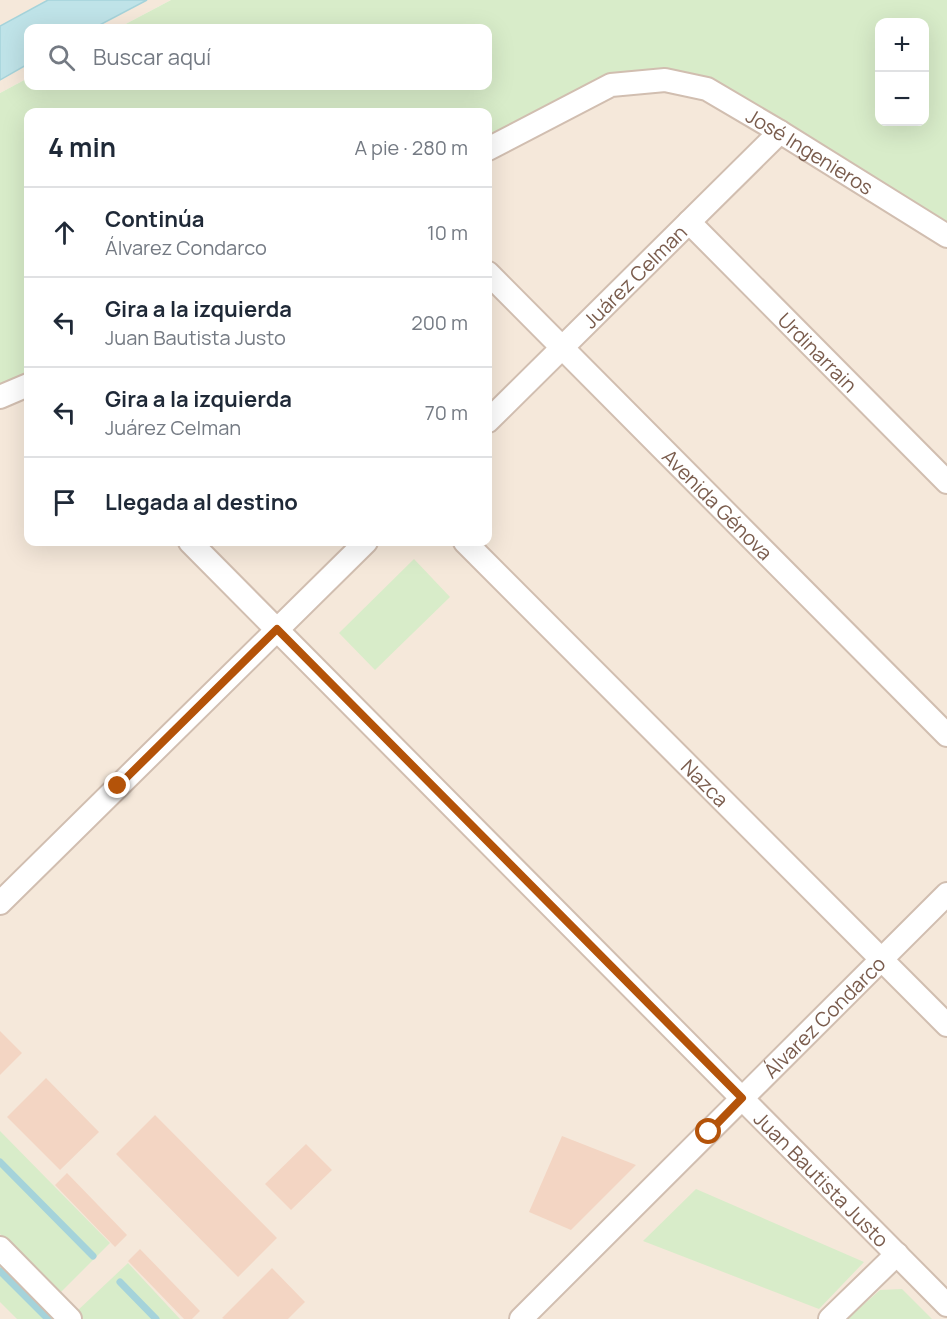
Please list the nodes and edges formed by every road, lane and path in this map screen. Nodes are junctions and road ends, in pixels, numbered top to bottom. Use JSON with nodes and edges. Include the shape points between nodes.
{"nodes":[{"id":1,"x":780,"y":132,"type":"junction"},
{"id":2,"x":492,"y":147,"type":"edge"},
{"id":3,"x":688,"y":222,"type":"junction"},
{"id":4,"x":947,"y":236,"type":"edge"},
{"id":5,"x":492,"y":277,"type":"edge"},
{"id":6,"x":562,"y":348,"type":"junction"},
{"id":7,"x":24,"y":387,"type":"edge"},
{"id":8,"x":0,"y":397,"type":"edge"},
{"id":9,"x":492,"y":417,"type":"edge"},
{"id":10,"x":947,"y":482,"type":"edge"},
{"id":11,"x":194,"y":546,"type":"edge"},
{"id":12,"x":362,"y":546,"type":"edge"},
{"id":13,"x":469,"y":546,"type":"edge"},
{"id":14,"x":277,"y":629,"type":"junction"},
{"id":15,"x":947,"y":735,"type":"edge"},
{"id":16,"x":947,"y":894,"type":"edge"},
{"id":17,"x":0,"y":903,"type":"edge"},
{"id":18,"x":882,"y":960,"type":"junction"},
{"id":19,"x":947,"y":1025,"type":"edge"},
{"id":20,"x":742,"y":1098,"type":"junction"},
{"id":21,"x":0,"y":1248,"type":"edge"},
{"id":22,"x":897,"y":1254,"type":"junction"},
{"id":23,"x":947,"y":1305,"type":"edge"},
{"id":24,"x":70,"y":1319,"type":"edge"},
{"id":25,"x":521,"y":1319,"type":"edge"},
{"id":26,"x":830,"y":1319,"type":"edge"}],
"edges":[{"from":1,"to":2,"type":"street","name":"José Ingenieros","via":[[707,89],[665,80],[611,85]]},
{"from":1,"to":3,"type":"street","name":"Juárez Celman"},
{"from":1,"to":4,"type":"street","name":"José Ingenieros"},
{"from":3,"to":6,"type":"street","name":"Juárez Celman"},
{"from":3,"to":10,"type":"street","name":"Urdinarrain"},
{"from":5,"to":6,"type":"street","name":"Avenida Génova"},
{"from":6,"to":9,"type":"street","name":"Juárez Celman"},
{"from":6,"to":15,"type":"street","name":"Avenida Génova"},
{"from":7,"to":8,"type":"street"},
{"from":11,"to":14,"type":"street","name":"Juan Bautista Justo"},
{"from":12,"to":14,"type":"street"},
{"from":13,"to":18,"type":"street","name":"Nazca"},
{"from":14,"to":17,"type":"street"},
{"from":14,"to":20,"type":"street","name":"Juan Bautista Justo"},
{"from":16,"to":18,"type":"street","name":"Álvarez Condarco"},
{"from":18,"to":19,"type":"street","name":"Nazca"},
{"from":18,"to":20,"type":"street","name":"Álvarez Condarco"},
{"from":20,"to":22,"type":"street","name":"Juan Bautista Justo"},
{"from":20,"to":25,"type":"street","name":"Álvarez Condarco"},
{"from":21,"to":24,"type":"street"},
{"from":22,"to":23,"type":"street","name":"Juan Bautista Justo"},
{"from":22,"to":26,"type":"street"}]}
